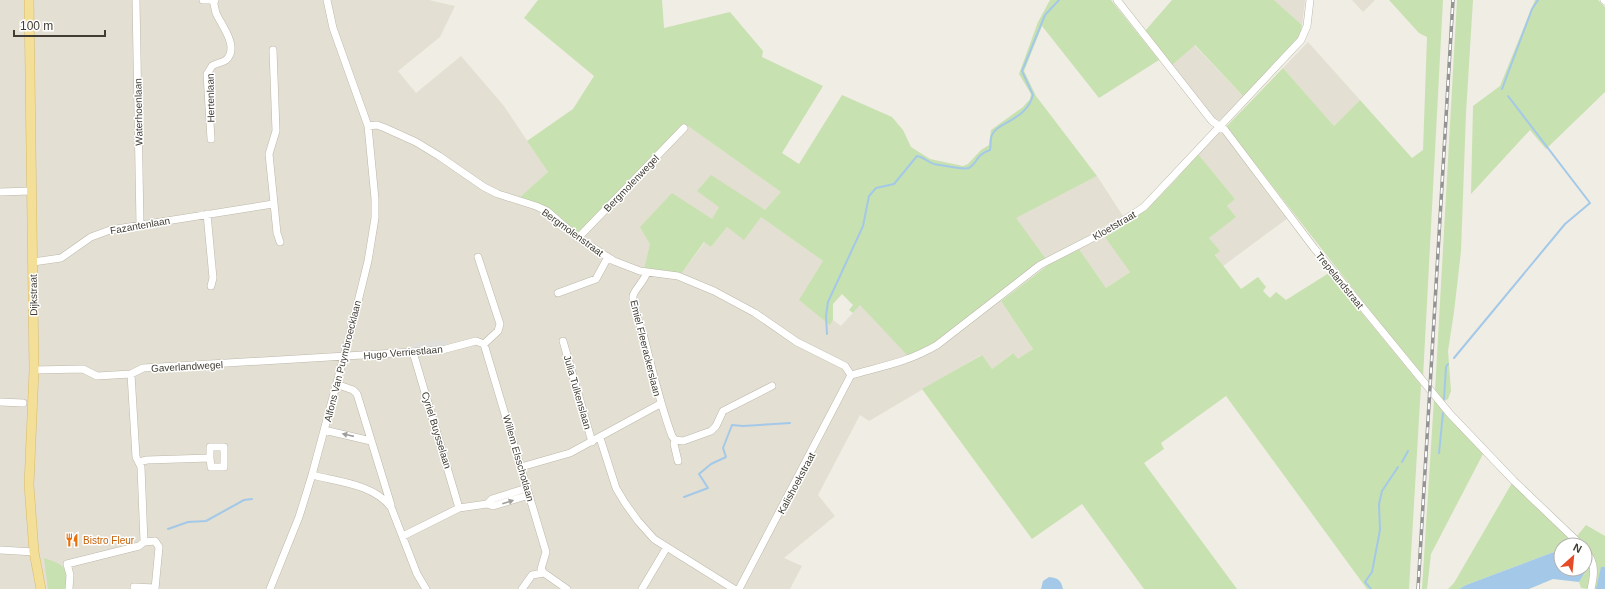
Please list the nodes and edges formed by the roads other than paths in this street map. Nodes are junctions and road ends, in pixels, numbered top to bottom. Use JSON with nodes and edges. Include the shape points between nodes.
{"nodes":[{"id":1,"x":30,"y":0,"type":"edge"},
{"id":2,"x":136,"y":0,"type":"edge"},
{"id":3,"x":203,"y":0,"type":"edge"},
{"id":4,"x":214,"y":0,"type":"edge"},
{"id":5,"x":327,"y":0,"type":"edge"},
{"id":6,"x":1117,"y":0,"type":"edge"},
{"id":7,"x":1310,"y":0,"type":"edge"},
{"id":8,"x":273,"y":50,"type":"dead end"},
{"id":9,"x":368,"y":126,"type":"junction"},
{"id":10,"x":1220,"y":126,"type":"junction"},
{"id":11,"x":684,"y":128,"type":"dead end"},
{"id":12,"x":211,"y":139,"type":"dead end"},
{"id":13,"x":31,"y":191,"type":"junction"},
{"id":14,"x":0,"y":192,"type":"edge"},
{"id":15,"x":273,"y":204,"type":"junction"},
{"id":16,"x":208,"y":214,"type":"junction"},
{"id":17,"x":140,"y":225,"type":"junction"},
{"id":18,"x":578,"y":238,"type":"junction"},
{"id":19,"x":280,"y":242,"type":"dead end"},
{"id":20,"x":478,"y":257,"type":"dead end"},
{"id":21,"x":608,"y":257,"type":"junction"},
{"id":22,"x":33,"y":262,"type":"junction"},
{"id":23,"x":647,"y":272,"type":"junction"},
{"id":24,"x":211,"y":286,"type":"dead end"},
{"id":25,"x":558,"y":293,"type":"dead end"},
{"id":26,"x":563,"y":341,"type":"dead end"},
{"id":27,"x":484,"y":344,"type":"junction"},
{"id":28,"x":413,"y":352,"type":"junction"},
{"id":29,"x":343,"y":356,"type":"junction"},
{"id":30,"x":34,"y":370,"type":"junction"},
{"id":31,"x":131,"y":374,"type":"junction"},
{"id":32,"x":851,"y":375,"type":"junction"},
{"id":33,"x":336,"y":384,"type":"junction"},
{"id":34,"x":772,"y":386,"type":"dead end"},
{"id":35,"x":0,"y":402,"type":"edge"},
{"id":36,"x":23,"y":403,"type":"dead end"},
{"id":37,"x":660,"y":404,"type":"junction"},
{"id":38,"x":324,"y":430,"type":"junction"},
{"id":39,"x":600,"y":438,"type":"junction"},
{"id":40,"x":371,"y":440,"type":"junction"},
{"id":41,"x":675,"y":440,"type":"junction"},
{"id":42,"x":592,"y":442,"type":"junction"},
{"id":43,"x":210,"y":458,"type":"dead end"},
{"id":44,"x":678,"y":461,"type":"dead end"},
{"id":45,"x":139,"y":462,"type":"junction"},
{"id":46,"x":521,"y":467,"type":"junction"},
{"id":47,"x":312,"y":475,"type":"junction"},
{"id":48,"x":383,"y":477,"type":"junction"},
{"id":49,"x":374,"y":491,"type":"junction"},
{"id":50,"x":528,"y":492,"type":"junction"},
{"id":51,"x":391,"y":507,"type":"junction"},
{"id":52,"x":460,"y":508,"type":"junction"},
{"id":53,"x":403,"y":536,"type":"junction"},
{"id":54,"x":1573,"y":537,"type":"edge"},
{"id":55,"x":144,"y":542,"type":"junction"},
{"id":56,"x":667,"y":547,"type":"junction"},
{"id":57,"x":0,"y":550,"type":"edge"},
{"id":58,"x":34,"y":552,"type":"junction"},
{"id":59,"x":1593,"y":563,"type":"edge"},
{"id":60,"x":544,"y":573,"type":"junction"},
{"id":61,"x":134,"y":587,"type":"dead end"},
{"id":62,"x":41,"y":589,"type":"edge"},
{"id":63,"x":69,"y":589,"type":"edge"},
{"id":64,"x":155,"y":589,"type":"edge"},
{"id":65,"x":270,"y":589,"type":"edge"},
{"id":66,"x":426,"y":589,"type":"edge"},
{"id":67,"x":522,"y":589,"type":"edge"},
{"id":68,"x":566,"y":589,"type":"edge"},
{"id":69,"x":642,"y":589,"type":"edge"},
{"id":70,"x":734,"y":589,"type":"edge"},
{"id":71,"x":739,"y":589,"type":"edge"},
{"id":72,"x":1591,"y":589,"type":"edge"}],
"edges":[{"from":1,"to":13,"type":"main road","name":"Dijkstraat"},
{"from":2,"to":17,"type":"street","name":"Waterhoenlaan"},
{"from":3,"to":4,"type":"street","name":"Hertenlaan"},
{"from":4,"to":12,"type":"street","name":"Hertenlaan","via":[[216,13],[228,33],[230,50],[228,58],[212,66],[207,74]]},
{"from":5,"to":9,"type":"street","via":[[333,28]]},
{"from":6,"to":10,"type":"street","name":"Trepelandstraat","via":[[1212,121]]},
{"from":7,"to":10,"type":"street","name":"Kloetstraat","via":[[1307,26],[1300,40]]},
{"from":8,"to":15,"type":"street","via":[[276,131],[269,154]]},
{"from":9,"to":18,"type":"street","name":"Bergmolenstraat","via":[[377,125],[385,128],[433,153],[498,194],[547,211]]},
{"from":9,"to":29,"type":"street","name":"Alfons Van Puymbroecklaan","via":[[375,199],[374,218],[368,260]]},
{"from":10,"to":32,"type":"street","name":"Kloetstraat","via":[[1144,207],[1129,218],[1040,265],[922,354],[882,368]]},
{"from":10,"to":54,"type":"street","name":"Trepelandstraat","via":[[1314,248],[1450,414],[1509,476]]},
{"from":11,"to":18,"type":"street","name":"Bergmolenwegel"},
{"from":13,"to":14,"type":"street"},
{"from":13,"to":22,"type":"main road","name":"Dijkstraat"},
{"from":15,"to":16,"type":"street","name":"Fazantenlaan"},
{"from":15,"to":19,"type":"street"},
{"from":16,"to":17,"type":"street","name":"Fazantenlaan"},
{"from":16,"to":24,"type":"street","via":[[213,278]]},
{"from":17,"to":22,"type":"street","name":"Fazantenlaan","via":[[110,230],[91,237],[61,258]]},
{"from":18,"to":21,"type":"street","name":"Bergmolenstraat"},
{"from":20,"to":27,"type":"street","via":[[500,324],[498,331]]},
{"from":21,"to":23,"type":"street","name":"Bergmolenstraat"},
{"from":21,"to":25,"type":"street","via":[[596,279]]},
{"from":22,"to":30,"type":"main road","name":"Dijkstraat"},
{"from":23,"to":32,"type":"street","name":"Bergmolenstraat","via":[[678,276],[700,284],[755,313],[806,347],[845,366]]},
{"from":23,"to":37,"type":"street","name":"Emiel Fleerackerslaan","via":[[634,294],[633,301]]},
{"from":26,"to":42,"type":"street","name":"Julia Tulkenslaan"},
{"from":27,"to":28,"type":"street","name":"Hugo Verriestlaan","via":[[476,341],[442,350]]},
{"from":27,"to":46,"type":"street","name":"Willem Elsschotlaan"},
{"from":28,"to":29,"type":"street","name":"Hugo Verriestlaan"},
{"from":28,"to":52,"type":"street","name":"Cyriel Buysselaan"},
{"from":29,"to":31,"type":"street","name":"Gaverlandwegel","via":[[143,368]]},
{"from":29,"to":33,"type":"street","name":"Alfons Van Puymbroecklaan"},
{"from":30,"to":31,"type":"street","name":"Gaverlandwegel","via":[[83,369],[97,376]]},
{"from":30,"to":58,"type":"main road","name":"Dijkstraat","via":[[29,485]]},
{"from":31,"to":45,"type":"street","via":[[136,457]]},
{"from":32,"to":71,"type":"street","name":"Kalishoekstraat"},
{"from":33,"to":38,"type":"street","name":"Alfons Van Puymbroecklaan"},
{"from":33,"to":40,"type":"street","via":[[357,394]]},
{"from":34,"to":41,"type":"street","via":[[723,411],[711,431],[683,442]]},
{"from":35,"to":36,"type":"street"},
{"from":37,"to":39,"type":"street","name":"Emiel Fleerackerslaan"},
{"from":37,"to":41,"type":"street","name":"Emiel Fleerackerslaan"},
{"from":40,"to":38,"type":"street","one_way":true},
{"from":38,"to":47,"type":"street","name":"Alfons Van Puymbroecklaan"},
{"from":39,"to":42,"type":"street","name":"Emiel Fleerackerslaan"},
{"from":39,"to":56,"type":"street","name":"Julia Tulkenslaan","via":[[616,488],[625,503],[654,539]]},
{"from":40,"to":48,"type":"street"},
{"from":41,"to":44,"type":"street","name":"Emiel Fleerackerslaan"},
{"from":42,"to":46,"type":"street","name":"Emiel Fleerackerslaan","via":[[570,453]]},
{"from":43,"to":45,"type":"street"},
{"from":45,"to":55,"type":"street"},
{"from":46,"to":50,"type":"street","name":"Willem Elsschotlaan"},
{"from":47,"to":49,"type":"street"},
{"from":47,"to":65,"type":"street","name":"Alfons Van Puymbroecklaan","via":[[299,517]]},
{"from":48,"to":49,"type":"street","via":[[380,488]]},
{"from":48,"to":51,"type":"street"},
{"from":49,"to":51,"type":"street"},
{"from":50,"to":52,"type":"street","via":[[492,500],[487,504]]},
{"from":50,"to":60,"type":"street","name":"Willem Elsschotlaan","via":[[546,552],[541,569]]},
{"from":51,"to":53,"type":"street"},
{"from":52,"to":53,"type":"street"},
{"from":53,"to":66,"type":"street","via":[[417,574]]},
{"from":55,"to":63,"type":"street","via":[[139,546],[66,564],[70,576]]},
{"from":55,"to":64,"type":"street","via":[[156,541],[160,547]]},
{"from":56,"to":69,"type":"street"},
{"from":56,"to":70,"type":"street","name":"Julia Tulkenslaan"},
{"from":57,"to":58,"type":"street"},
{"from":58,"to":62,"type":"main road","name":"Dijkstraat"},
{"from":59,"to":72,"type":"street","via":[[1595,570]]},
{"from":60,"to":67,"type":"street","via":[[532,575]]},
{"from":60,"to":68,"type":"street"},
{"from":61,"to":64,"type":"street"}]}
